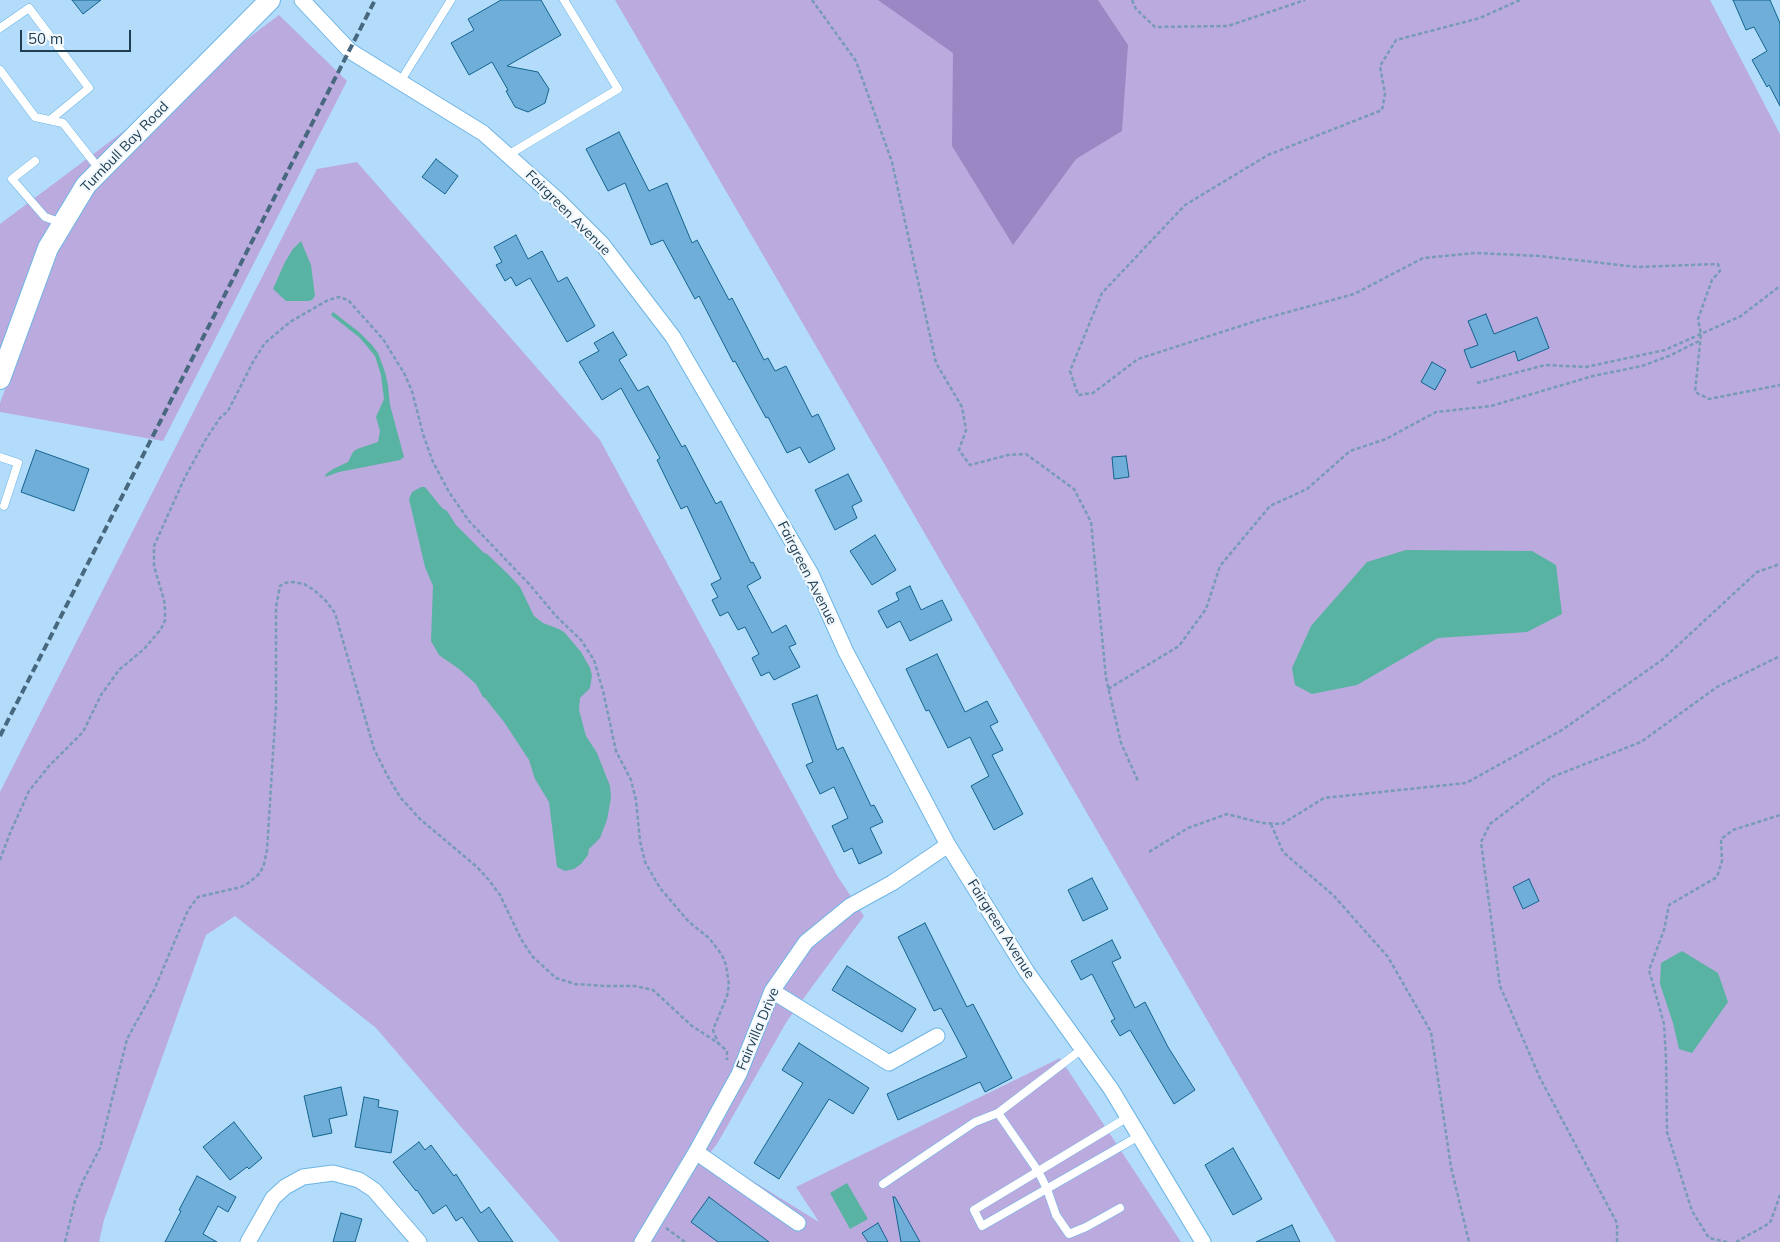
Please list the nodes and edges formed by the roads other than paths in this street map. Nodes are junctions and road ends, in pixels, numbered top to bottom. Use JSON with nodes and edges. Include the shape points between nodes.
{"nodes":[{"id":1,"x":270,"y":0,"type":"edge"},
{"id":2,"x":302,"y":0,"type":"edge"},
{"id":3,"x":451,"y":0,"type":"edge"},
{"id":4,"x":564,"y":0,"type":"edge"},
{"id":5,"x":0,"y":28,"type":"edge"},
{"id":6,"x":0,"y":70,"type":"edge"},
{"id":7,"x":400,"y":82,"type":"junction"},
{"id":8,"x":50,"y":120,"type":"junction"},
{"id":9,"x":508,"y":155,"type":"junction"},
{"id":10,"x":35,"y":161,"type":"dead end"},
{"id":11,"x":100,"y":170,"type":"junction"},
{"id":12,"x":62,"y":223,"type":"junction"},
{"id":13,"x":0,"y":379,"type":"edge"},
{"id":14,"x":0,"y":457,"type":"edge"},
{"id":15,"x":4,"y":506,"type":"dead end"},
{"id":16,"x":948,"y":845,"type":"junction"},
{"id":17,"x":772,"y":991,"type":"junction"},
{"id":18,"x":937,"y":1036,"type":"dead end"},
{"id":19,"x":1082,"y":1048,"type":"junction"},
{"id":20,"x":998,"y":1113,"type":"junction"},
{"id":21,"x":1128,"y":1117,"type":"junction"},
{"id":22,"x":1139,"y":1136,"type":"junction"},
{"id":23,"x":696,"y":1152,"type":"junction"},
{"id":24,"x":1038,"y":1172,"type":"junction"},
{"id":25,"x":883,"y":1184,"type":"dead end"},
{"id":26,"x":1047,"y":1188,"type":"junction"},
{"id":27,"x":1120,"y":1208,"type":"dead end"},
{"id":28,"x":798,"y":1223,"type":"dead end"},
{"id":29,"x":248,"y":1242,"type":"edge"},
{"id":30,"x":419,"y":1242,"type":"edge"},
{"id":31,"x":642,"y":1242,"type":"edge"},
{"id":32,"x":1203,"y":1242,"type":"edge"}],
"edges":[{"from":1,"to":11,"type":"street","name":"Turnbull Bay Road"},
{"from":2,"to":7,"type":"street","name":"Fairgreen Avenue","via":[[350,51]]},
{"from":3,"to":7,"type":"lane"},
{"from":4,"to":9,"type":"lane","via":[[618,90]]},
{"from":5,"to":8,"type":"lane","via":[[29,8],[90,88]]},
{"from":6,"to":8,"type":"lane","via":[[35,117]]},
{"from":7,"to":9,"type":"street","name":"Fairgreen Avenue","via":[[483,133]]},
{"from":8,"to":11,"type":"lane","via":[[63,123]]},
{"from":9,"to":16,"type":"street","name":"Fairgreen Avenue","via":[[602,244],[673,337],[811,574],[846,652]]},
{"from":10,"to":12,"type":"lane","via":[[12,179],[45,217]]},
{"from":11,"to":12,"type":"street","name":"Turnbull Bay Road","via":[[86,185]]},
{"from":12,"to":13,"type":"street","name":"Turnbull Bay Road","via":[[48,248]]},
{"from":14,"to":15,"type":"lane","via":[[18,463]]},
{"from":16,"to":17,"type":"street","name":"Fairvilla Drive","via":[[843,912],[806,942]]},
{"from":16,"to":19,"type":"street","name":"Fairgreen Avenue","via":[[1027,972]]},
{"from":17,"to":18,"type":"street","via":[[889,1063]]},
{"from":17,"to":23,"type":"street","name":"Fairvilla Drive","via":[[740,1074]]},
{"from":19,"to":20,"type":"lane"},
{"from":19,"to":21,"type":"street","name":"Fairgreen Avenue"},
{"from":20,"to":24,"type":"lane"},
{"from":20,"to":25,"type":"lane","via":[[975,1122]]},
{"from":21,"to":22,"type":"street","name":"Fairgreen Avenue"},
{"from":21,"to":24,"type":"lane"},
{"from":22,"to":26,"type":"lane"},
{"from":22,"to":32,"type":"street","name":"Fairgreen Avenue"},
{"from":23,"to":28,"type":"street"},
{"from":23,"to":31,"type":"street","name":"Fairvilla Drive"},
{"from":24,"to":26,"type":"lane"},
{"from":24,"to":26,"type":"lane","via":[[974,1210],[982,1226]]},
{"from":26,"to":27,"type":"lane","via":[[1056,1214],[1069,1234]]},
{"from":29,"to":30,"type":"street","via":[[273,1198],[285,1186],[303,1177],[333,1173],[359,1180],[374,1190]]}]}
